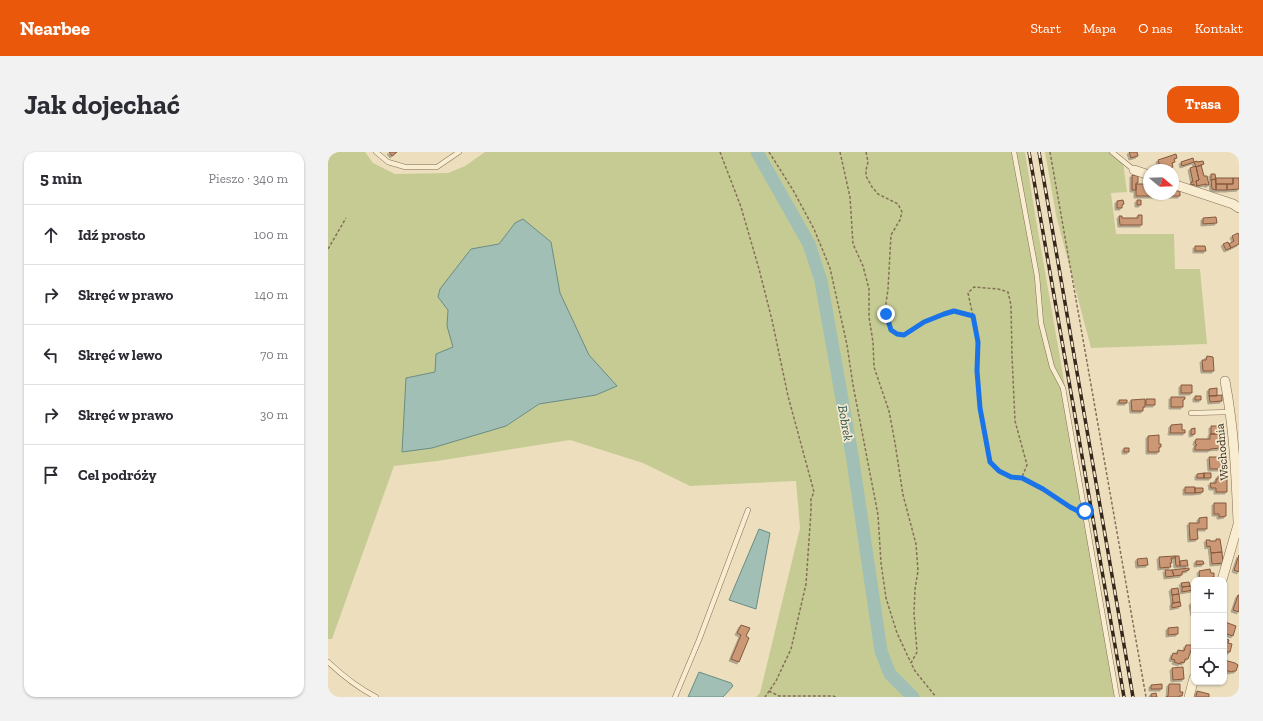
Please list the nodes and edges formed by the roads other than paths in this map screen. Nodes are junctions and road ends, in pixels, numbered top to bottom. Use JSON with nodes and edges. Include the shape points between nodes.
{"nodes":[{"id":1,"x":376,"y":152,"type":"edge"},
{"id":2,"x":459,"y":152,"type":"edge"},
{"id":3,"x":1014,"y":152,"type":"edge"},
{"id":4,"x":1112,"y":152,"type":"edge"},
{"id":5,"x":1134,"y":170,"type":"joint"},
{"id":6,"x":1143,"y":173,"type":"edge"},
{"id":7,"x":1179,"y":186,"type":"edge"},
{"id":8,"x":1239,"y":208,"type":"edge"},
{"id":9,"x":1225,"y":381,"type":"dead end"},
{"id":10,"x":1231,"y":412,"type":"junction"},
{"id":11,"x":1190,"y":413,"type":"dead end"},
{"id":12,"x":748,"y":510,"type":"dead end"},
{"id":13,"x":1238,"y":521,"type":"edge"},
{"id":14,"x":1223,"y":577,"type":"edge"},
{"id":15,"x":328,"y":662,"type":"edge"},
{"id":16,"x":1192,"y":685,"type":"edge"},
{"id":17,"x":376,"y":697,"type":"edge"},
{"id":18,"x":675,"y":697,"type":"edge"},
{"id":19,"x":1117,"y":697,"type":"edge"},
{"id":20,"x":1189,"y":697,"type":"edge"}],
"edges":[{"from":1,"to":2,"type":"lane","via":[[388,162],[405,167],[437,167]]},
{"from":3,"to":19,"type":"lane","via":[[1036,276],[1041,323],[1052,367],[1063,388]]},
{"from":4,"to":5,"type":"lane"},
{"from":5,"to":6,"type":"street"},
{"from":7,"to":8,"type":"street"},
{"from":9,"to":10,"type":"street","name":"Wschodnia"},
{"from":10,"to":11,"type":"lane"},
{"from":10,"to":13,"type":"street","name":"Wschodnia"},
{"from":12,"to":18,"type":"lane"},
{"from":13,"to":14,"type":"street","name":"Wschodnia"},
{"from":15,"to":17,"type":"lane","via":[[362,690]]},
{"from":16,"to":20,"type":"street"}]}
